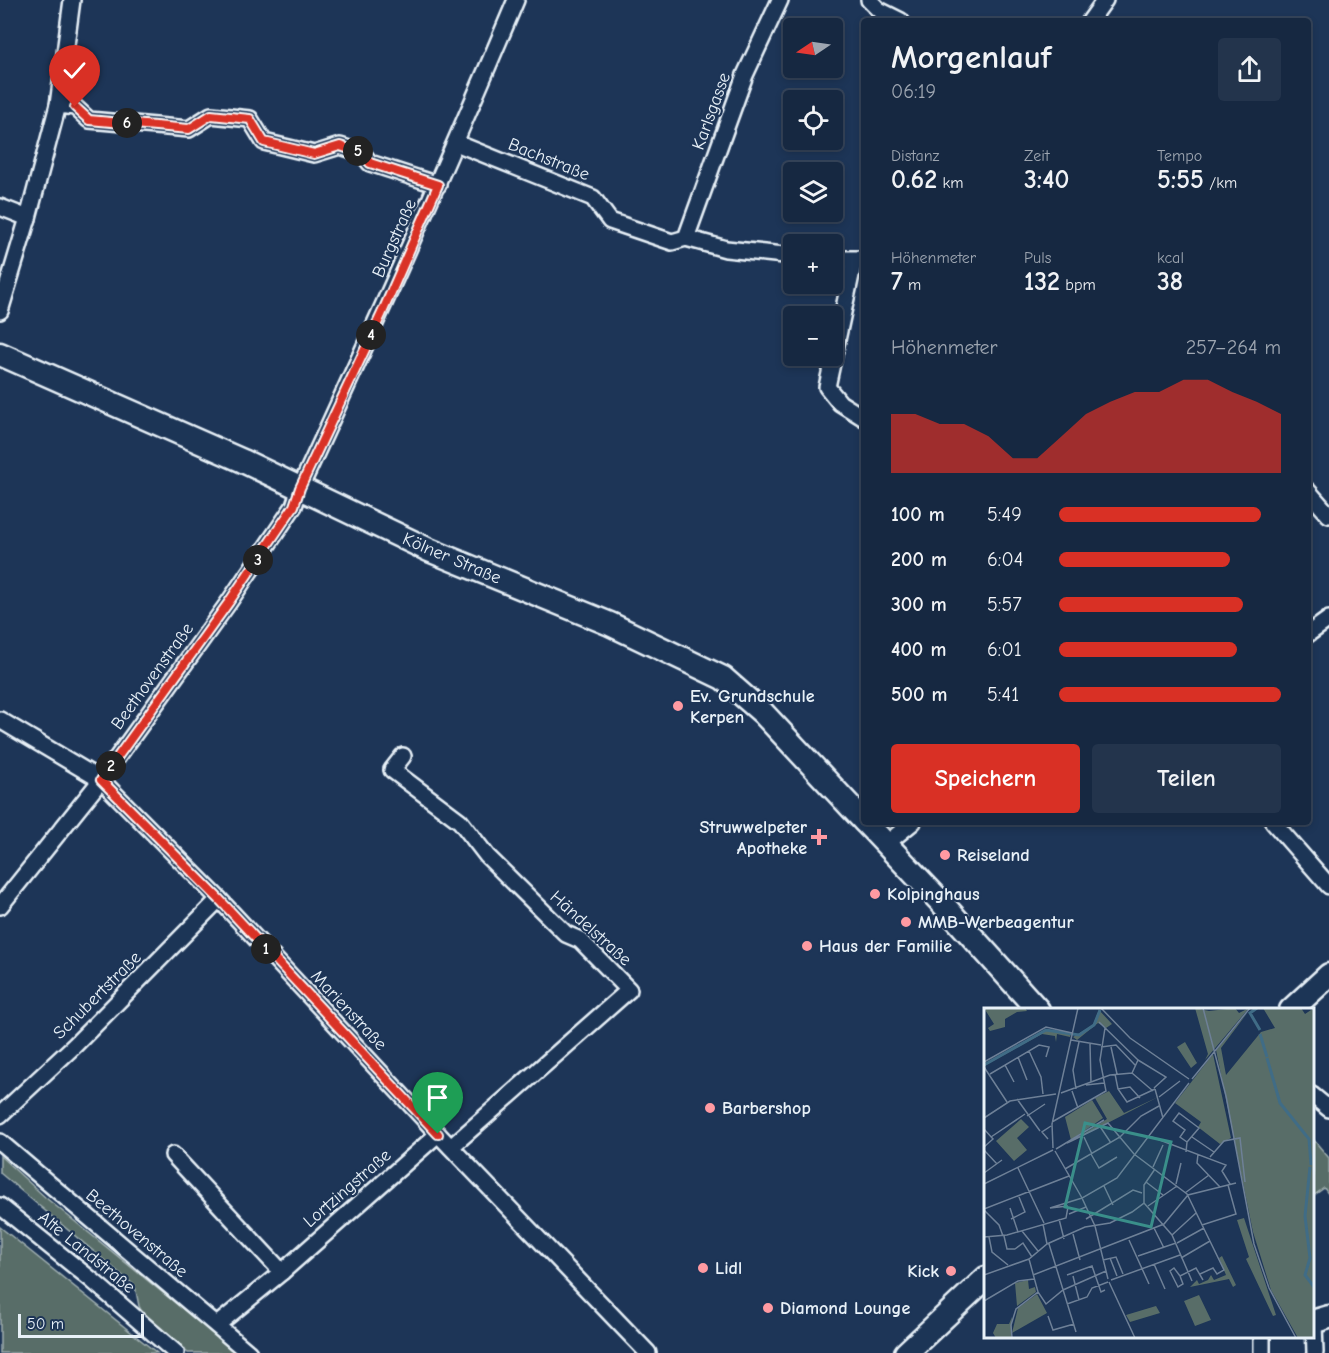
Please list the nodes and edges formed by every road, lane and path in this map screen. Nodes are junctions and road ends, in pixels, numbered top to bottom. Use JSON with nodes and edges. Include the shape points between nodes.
{"nodes":[{"id":1,"x":72,"y":0,"type":"edge"},
{"id":2,"x":516,"y":0,"type":"edge"},
{"id":3,"x":780,"y":0,"type":"edge"},
{"id":4,"x":869,"y":0,"type":"edge"},
{"id":5,"x":1105,"y":0,"type":"edge"},
{"id":6,"x":895,"y":18,"type":"edge"},
{"id":7,"x":1092,"y":18,"type":"edge"},
{"id":8,"x":58,"y":105,"type":"junction"},
{"id":9,"x":456,"y":143,"type":"junction"},
{"id":10,"x":438,"y":185,"type":"junction"},
{"id":11,"x":0,"y":207,"type":"edge"},
{"id":12,"x":28,"y":218,"type":"junction"},
{"id":13,"x":686,"y":238,"type":"junction"},
{"id":14,"x":783,"y":255,"type":"edge"},
{"id":15,"x":843,"y":259,"type":"edge"},
{"id":16,"x":859,"y":260,"type":"edge"},
{"id":17,"x":0,"y":311,"type":"edge"},
{"id":18,"x":0,"y":354,"type":"edge"},
{"id":19,"x":861,"y":416,"type":"edge"},
{"id":20,"x":300,"y":488,"type":"junction"},
{"id":21,"x":1311,"y":494,"type":"edge"},
{"id":22,"x":1327,"y":508,"type":"edge"},
{"id":23,"x":1329,"y":619,"type":"edge"},
{"id":24,"x":1311,"y":632,"type":"edge"},
{"id":25,"x":0,"y":720,"type":"edge"},
{"id":26,"x":403,"y":756,"type":"dead end"},
{"id":27,"x":101,"y":780,"type":"junction"},
{"id":28,"x":861,"y":817,"type":"edge"},
{"id":29,"x":869,"y":825,"type":"edge"},
{"id":30,"x":909,"y":825,"type":"edge"},
{"id":31,"x":1276,"y":825,"type":"edge"},
{"id":32,"x":886,"y":844,"type":"junction"},
{"id":33,"x":1329,"y":886,"type":"edge"},
{"id":34,"x":219,"y":899,"type":"junction"},
{"id":35,"x":0,"y":906,"type":"edge"},
{"id":36,"x":1329,"y":975,"type":"edge"},
{"id":37,"x":1036,"y":1008,"type":"edge"},
{"id":38,"x":1293,"y":1008,"type":"edge"},
{"id":39,"x":1314,"y":1097,"type":"edge"},
{"id":40,"x":1329,"y":1109,"type":"edge"},
{"id":41,"x":0,"y":1115,"type":"edge"},
{"id":42,"x":438,"y":1134,"type":"junction"},
{"id":43,"x":0,"y":1142,"type":"edge"},
{"id":44,"x":451,"y":1147,"type":"junction"},
{"id":45,"x":173,"y":1155,"type":"dead end"},
{"id":46,"x":0,"y":1206,"type":"edge"},
{"id":47,"x":282,"y":1272,"type":"junction"},
{"id":48,"x":984,"y":1280,"type":"edge"},
{"id":49,"x":1318,"y":1320,"type":"edge"},
{"id":50,"x":217,"y":1325,"type":"junction"},
{"id":51,"x":176,"y":1353,"type":"edge"},
{"id":52,"x":249,"y":1353,"type":"edge"},
{"id":53,"x":648,"y":1353,"type":"edge"},
{"id":54,"x":906,"y":1353,"type":"edge"},
{"id":55,"x":1315,"y":1353,"type":"edge"}],
"edges":[{"from":1,"to":8,"type":"street"},
{"from":2,"to":9,"type":"street","name":"Burgstraße"},
{"from":3,"to":13,"type":"street","name":"Karlsgasse","via":[[745,75]]},
{"from":4,"to":6,"type":"street"},
{"from":5,"to":7,"type":"street"},
{"from":8,"to":10,"type":"street","via":[[75,107],[89,120],[189,129],[211,115],[250,119],[264,142],[314,154],[340,146],[362,153],[370,163]]},
{"from":8,"to":12,"type":"street"},
{"from":9,"to":10,"type":"street","name":"Burgstraße"},
{"from":9,"to":13,"type":"street","name":"Bachstraße","via":[[593,198],[610,221],[672,242]]},
{"from":10,"to":20,"type":"street","name":"Burgstraße"},
{"from":11,"to":12,"type":"street"},
{"from":12,"to":17,"type":"street"},
{"from":13,"to":14,"type":"street","name":"Bachstraße","via":[[726,249]]},
{"from":15,"to":16,"type":"street"},
{"from":16,"to":19,"type":"street","via":[[827,387],[840,403]]},
{"from":18,"to":20,"type":"main road","name":"Kölner Straße"},
{"from":20,"to":27,"type":"street","name":"Beethovenstraße","via":[[294,506]]},
{"from":20,"to":28,"type":"main road","name":"Kölner Straße","via":[[429,550],[610,624],[723,678],[763,712]]},
{"from":21,"to":22,"type":"street"},
{"from":23,"to":24,"type":"street"},
{"from":25,"to":27,"type":"street","name":"Marienstraße"},
{"from":26,"to":44,"type":"street","name":"Händelstraße","via":[[392,770],[460,820],[487,856],[566,934],[580,939],[629,990]]},
{"from":27,"to":34,"type":"street","name":"Marienstraße"},
{"from":27,"to":35,"type":"street","name":"Beethovenstraße"},
{"from":29,"to":32,"type":"main road","name":"Kölner Straße"},
{"from":30,"to":32,"type":"street"},
{"from":31,"to":33,"type":"street"},
{"from":32,"to":37,"type":"main road","name":"Kölner Straße"},
{"from":34,"to":41,"type":"street","name":"Schubertstraße"},
{"from":34,"to":42,"type":"street","name":"Marienstraße"},
{"from":36,"to":38,"type":"main road"},
{"from":39,"to":40,"type":"street"},
{"from":42,"to":44,"type":"street","name":"Marienstraße"},
{"from":42,"to":47,"type":"street","name":"Lortzingstraße"},
{"from":43,"to":50,"type":"street","name":"Beethovenstraße"},
{"from":44,"to":53,"type":"street","name":"Marienstraße"},
{"from":45,"to":47,"type":"street"},
{"from":46,"to":51,"type":"street","name":"Alte Landstraße"},
{"from":47,"to":50,"type":"street","name":"Lortzingstraße"},
{"from":48,"to":54,"type":"main road"},
{"from":49,"to":55,"type":"street"},
{"from":50,"to":52,"type":"street","name":"Beethovenstraße"}]}
